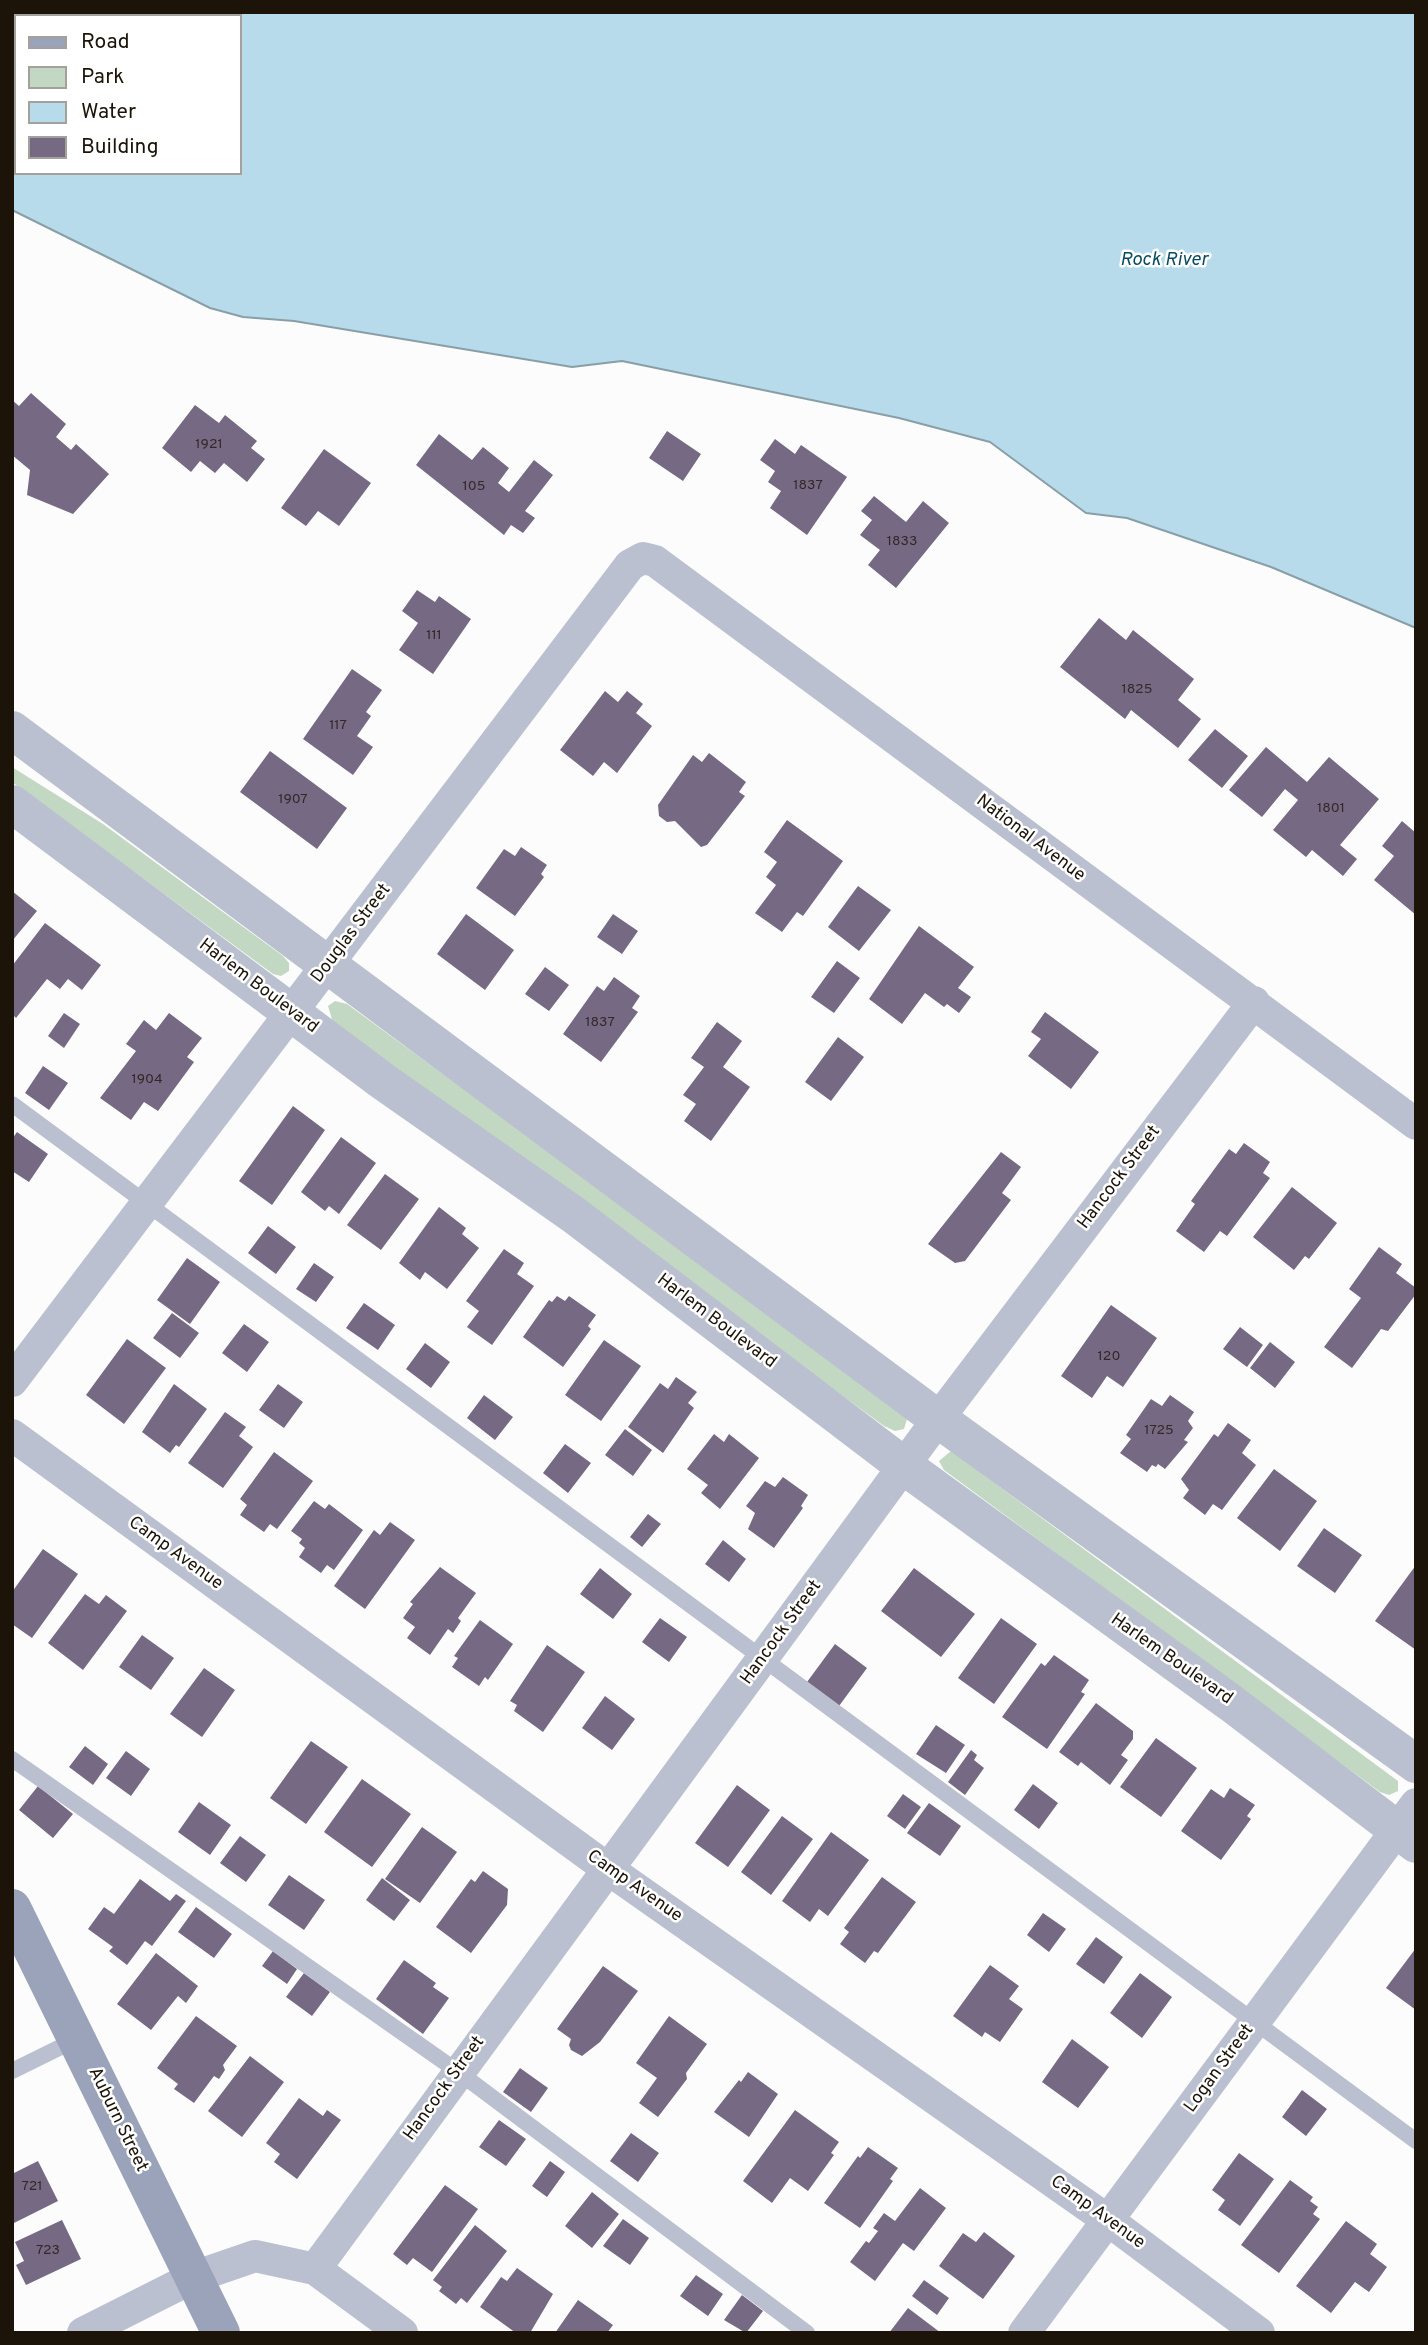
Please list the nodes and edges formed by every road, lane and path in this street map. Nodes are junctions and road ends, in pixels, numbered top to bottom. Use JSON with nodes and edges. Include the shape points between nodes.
{"nodes":[{"id":1,"x":643,"y":558,"type":"joint"},
{"id":2,"x":12,"y":730,"type":"edge"},
{"id":3,"x":12,"y":804,"type":"edge"},
{"id":4,"x":330,"y":963,"type":"junction"},
{"id":5,"x":1254,"y":1002,"type":"junction"},
{"id":6,"x":292,"y":1013,"type":"junction"},
{"id":7,"x":12,"y":1104,"type":"edge"},
{"id":8,"x":1416,"y":1124,"type":"edge"},
{"id":9,"x":148,"y":1204,"type":"junction"},
{"id":10,"x":12,"y":1381,"type":"edge"},
{"id":11,"x":938,"y":1419,"type":"junction"},
{"id":12,"x":12,"y":1436,"type":"edge"},
{"id":13,"x":904,"y":1466,"type":"junction"},
{"id":14,"x":763,"y":1659,"type":"junction"},
{"id":15,"x":12,"y":1759,"type":"edge"},
{"id":16,"x":1416,"y":1764,"type":"edge"},
{"id":17,"x":1409,"y":1826,"type":"edge"},
{"id":18,"x":608,"y":1870,"type":"junction"},
{"id":19,"x":12,"y":1908,"type":"edge"},
{"id":20,"x":1254,"y":2022,"type":"junction"},
{"id":21,"x":77,"y":2039,"type":"junction"},
{"id":22,"x":12,"y":2071,"type":"edge"},
{"id":23,"x":457,"y":2071,"type":"junction"},
{"id":24,"x":1416,"y":2141,"type":"edge"},
{"id":25,"x":1109,"y":2221,"type":"junction"},
{"id":26,"x":315,"y":2269,"type":"junction"},
{"id":27,"x":194,"y":2277,"type":"junction"},
{"id":28,"x":83,"y":2333,"type":"edge"},
{"id":29,"x":221,"y":2333,"type":"edge"},
{"id":30,"x":402,"y":2333,"type":"edge"},
{"id":31,"x":807,"y":2333,"type":"edge"},
{"id":32,"x":1024,"y":2333,"type":"edge"},
{"id":33,"x":1259,"y":2333,"type":"edge"}],
"edges":[{"from":1,"to":4,"type":"street","name":"Douglas Street","via":[[630,565]]},
{"from":1,"to":5,"type":"street","name":"National Avenue","via":[[655,561]]},
{"from":2,"to":4,"type":"street"},
{"from":3,"to":6,"type":"street","name":"Harlem Boulevard"},
{"from":4,"to":6,"type":"street","name":"Douglas Street"},
{"from":4,"to":11,"type":"street"},
{"from":5,"to":8,"type":"street","name":"National Avenue"},
{"from":5,"to":11,"type":"street","name":"Hancock Street"},
{"from":6,"to":9,"type":"street","name":"Douglas Street"},
{"from":6,"to":13,"type":"street","name":"Harlem Boulevard","via":[[575,1215]]},
{"from":7,"to":9,"type":"lane"},
{"from":9,"to":10,"type":"street","name":"Douglas Street"},
{"from":9,"to":14,"type":"lane"},
{"from":11,"to":13,"type":"street","name":"Hancock Street"},
{"from":11,"to":16,"type":"street"},
{"from":12,"to":18,"type":"street","name":"Camp Avenue"},
{"from":13,"to":14,"type":"street","name":"Hancock Street"},
{"from":13,"to":17,"type":"street","name":"Harlem Boulevard"},
{"from":14,"to":18,"type":"street","name":"Hancock Street"},
{"from":14,"to":20,"type":"lane"},
{"from":15,"to":23,"type":"lane"},
{"from":17,"to":20,"type":"street","name":"Logan Street"},
{"from":18,"to":23,"type":"street","name":"Hancock Street"},
{"from":18,"to":25,"type":"street","name":"Camp Avenue"},
{"from":19,"to":21,"type":"main road","name":"Auburn Street"},
{"from":20,"to":24,"type":"lane"},
{"from":20,"to":25,"type":"street","name":"Logan Street"},
{"from":21,"to":22,"type":"lane"},
{"from":21,"to":27,"type":"main road","name":"Auburn Street"},
{"from":23,"to":26,"type":"street","name":"Hancock Street"},
{"from":23,"to":31,"type":"lane"},
{"from":25,"to":32,"type":"street","name":"Logan Street"},
{"from":25,"to":33,"type":"street","name":"Camp Avenue"},
{"from":26,"to":27,"type":"street","via":[[255,2256]]},
{"from":26,"to":30,"type":"street"},
{"from":27,"to":28,"type":"street"},
{"from":27,"to":29,"type":"main road","name":"Auburn Street"}]}
